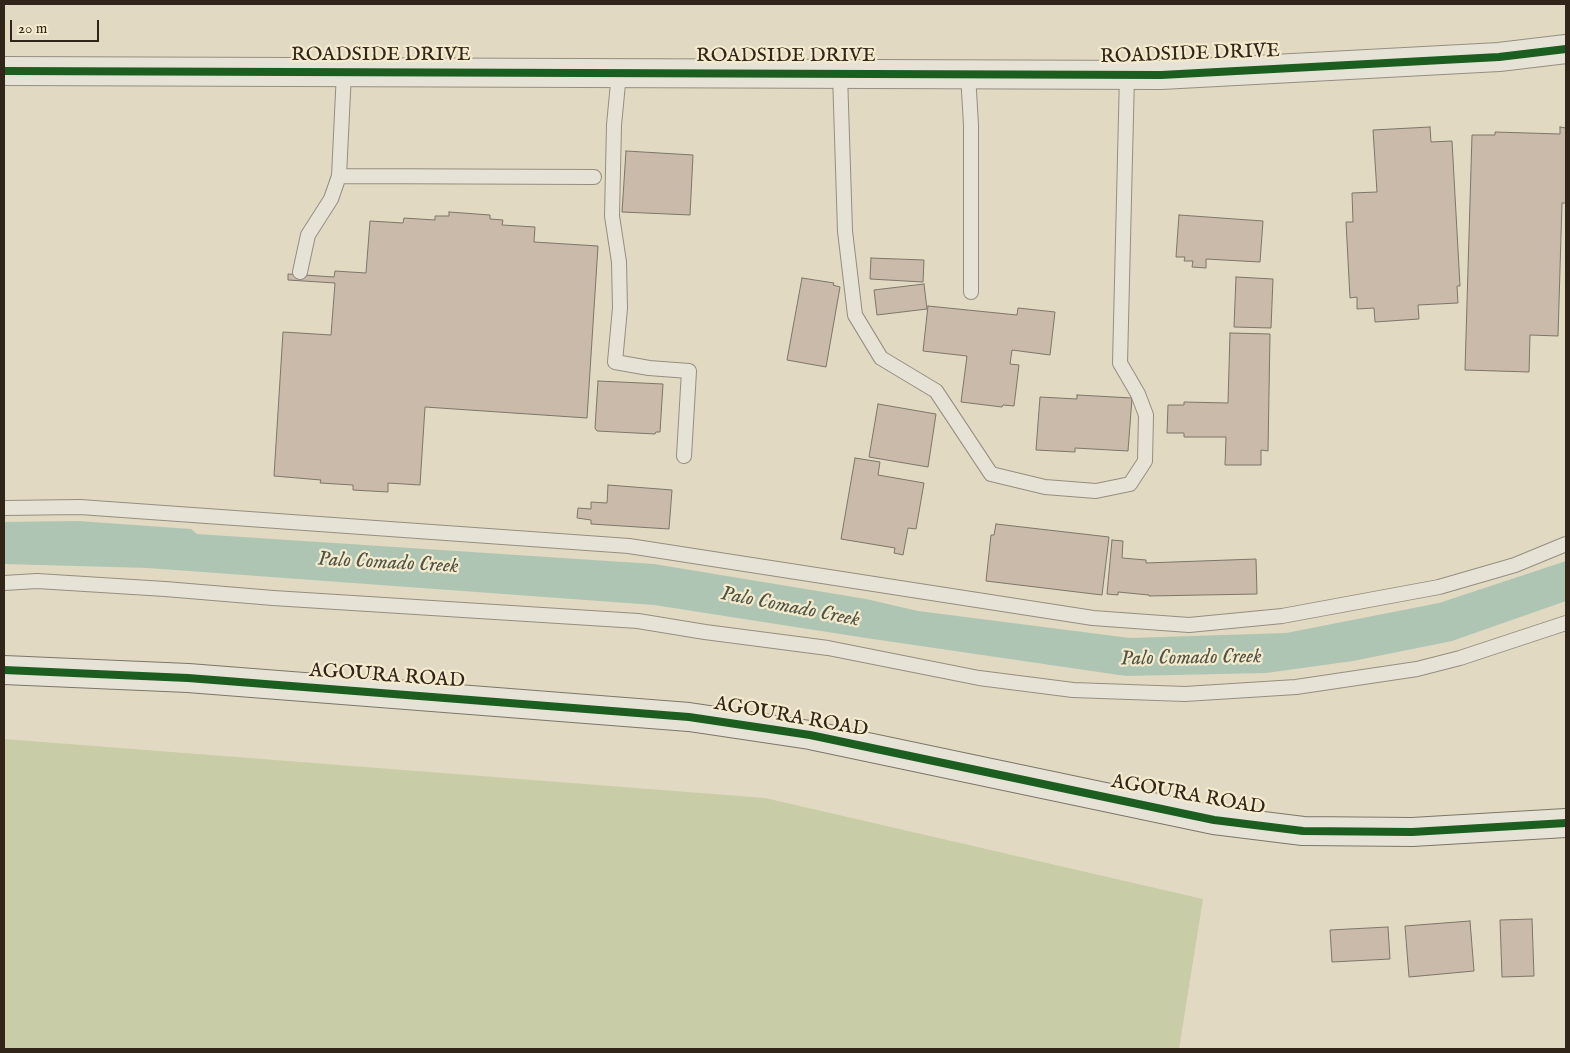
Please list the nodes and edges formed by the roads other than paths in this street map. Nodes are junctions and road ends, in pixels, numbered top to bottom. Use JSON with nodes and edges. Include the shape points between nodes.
{"nodes":[{"id":1,"x":1566,"y":49,"type":"edge"},
{"id":2,"x":4,"y":71,"type":"edge"},
{"id":3,"x":344,"y":72,"type":"junction"},
{"id":4,"x":618,"y":73,"type":"junction"},
{"id":5,"x":840,"y":74,"type":"junction"},
{"id":6,"x":968,"y":74,"type":"junction"},
{"id":7,"x":1127,"y":75,"type":"junction"},
{"id":8,"x":339,"y":176,"type":"junction"},
{"id":9,"x":594,"y":177,"type":"dead end"},
{"id":10,"x":300,"y":272,"type":"dead end"},
{"id":11,"x":971,"y":292,"type":"dead end"},
{"id":12,"x":684,"y":456,"type":"dead end"},
{"id":13,"x":4,"y":508,"type":"edge"},
{"id":14,"x":1566,"y":544,"type":"edge"},
{"id":15,"x":4,"y":583,"type":"edge"},
{"id":16,"x":1566,"y":622,"type":"edge"},
{"id":17,"x":4,"y":670,"type":"edge"},
{"id":18,"x":1566,"y":823,"type":"edge"}],
"edges":[{"from":1,"to":7,"type":"street","name":"ROADSIDE DRIVE","via":[[1499,57]]},
{"from":2,"to":3,"type":"street","name":"ROADSIDE DRIVE"},
{"from":3,"to":4,"type":"street","name":"ROADSIDE DRIVE"},
{"from":3,"to":8,"type":"lane"},
{"from":4,"to":5,"type":"street","name":"ROADSIDE DRIVE"},
{"from":4,"to":12,"type":"lane","via":[[612,216],[619,262],[620,308],[615,362],[689,371]]},
{"from":5,"to":6,"type":"street","name":"ROADSIDE DRIVE"},
{"from":5,"to":7,"type":"lane","via":[[846,241],[855,315],[870,341],[881,358],[936,391],[991,474],[1045,488],[1096,491],[1130,484],[1145,461],[1146,415],[1120,363]]},
{"from":6,"to":7,"type":"street","name":"ROADSIDE DRIVE"},
{"from":6,"to":11,"type":"lane"},
{"from":8,"to":9,"type":"lane"},
{"from":8,"to":10,"type":"lane","via":[[331,199],[308,235]]},
{"from":13,"to":14,"type":"lane","via":[[80,507],[629,546],[1093,618],[1189,625],[1282,616],[1439,587],[1515,565]]},
{"from":15,"to":16,"type":"lane","via":[[56,582],[638,621],[828,648],[979,678],[1073,690],[1185,694],[1296,687],[1416,669],[1460,658]]},
{"from":17,"to":18,"type":"street","name":"AGOURA ROAD","via":[[188,678],[689,717],[810,735],[1214,820],[1303,831],[1412,832]]}]}
